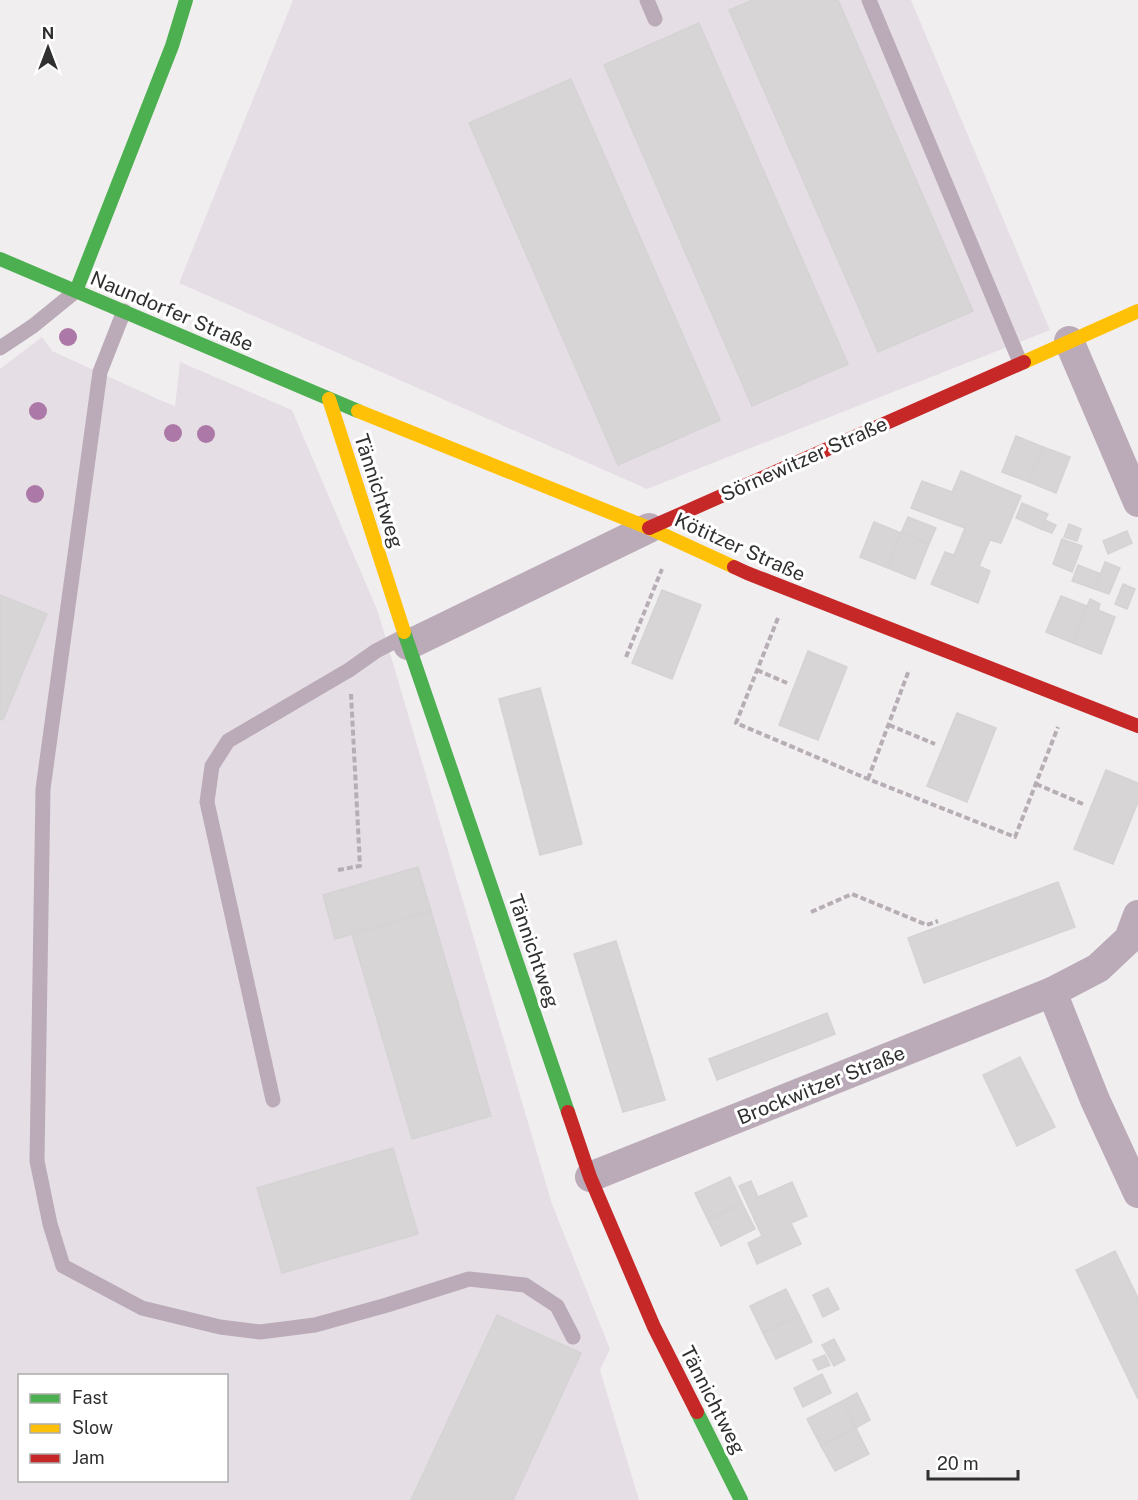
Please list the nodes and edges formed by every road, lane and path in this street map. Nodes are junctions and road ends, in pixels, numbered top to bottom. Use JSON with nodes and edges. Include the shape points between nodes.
{"nodes":[{"id":1,"x":186,"y":0,"type":"edge"},
{"id":2,"x":647,"y":0,"type":"edge"},
{"id":3,"x":869,"y":0,"type":"edge"},
{"id":4,"x":655,"y":19,"type":"dead end"},
{"id":5,"x":0,"y":259,"type":"edge"},
{"id":6,"x":76,"y":291,"type":"junction"},
{"id":7,"x":124,"y":311,"type":"junction"},
{"id":8,"x":1138,"y":311,"type":"edge"},
{"id":9,"x":1069,"y":340,"type":"junction"},
{"id":10,"x":0,"y":348,"type":"edge"},
{"id":11,"x":1020,"y":363,"type":"junction"},
{"id":12,"x":329,"y":399,"type":"junction"},
{"id":13,"x":1138,"y":502,"type":"edge"},
{"id":14,"x":661,"y":533,"type":"junction"},
{"id":15,"x":789,"y":590,"type":"junction"},
{"id":16,"x":407,"y":641,"type":"junction"},
{"id":17,"x":920,"y":641,"type":"junction"},
{"id":18,"x":626,"y":657,"type":"dead end"},
{"id":19,"x":349,"y":670,"type":"junction"},
{"id":20,"x":757,"y":670,"type":"junction"},
{"id":21,"x":787,"y":683,"type":"dead end"},
{"id":22,"x":1069,"y":699,"type":"junction"},
{"id":23,"x":888,"y":725,"type":"junction"},
{"id":24,"x":1138,"y":726,"type":"edge"},
{"id":25,"x":935,"y":744,"type":"dead end"},
{"id":26,"x":868,"y":779,"type":"junction"},
{"id":27,"x":1036,"y":784,"type":"junction"},
{"id":28,"x":1083,"y":804,"type":"dead end"},
{"id":29,"x":338,"y":870,"type":"dead end"},
{"id":30,"x":811,"y":912,"type":"dead end"},
{"id":31,"x":1138,"y":915,"type":"edge"},
{"id":32,"x":938,"y":921,"type":"dead end"},
{"id":33,"x":1052,"y":992,"type":"junction"},
{"id":34,"x":273,"y":1101,"type":"dead end"},
{"id":35,"x":590,"y":1177,"type":"junction"},
{"id":36,"x":1138,"y":1193,"type":"edge"},
{"id":37,"x":573,"y":1336,"type":"dead end"},
{"id":38,"x":741,"y":1500,"type":"edge"}],
"edges":[{"from":1,"to":6,"type":"street","via":[[172,46]]},
{"from":2,"to":4,"type":"lane"},
{"from":3,"to":11,"type":"lane"},
{"from":5,"to":6,"type":"street","name":"Naundorfer Straße"},
{"from":6,"to":7,"type":"street","name":"Naundorfer Straße"},
{"from":6,"to":10,"type":"lane"},
{"from":7,"to":12,"type":"street","name":"Naundorfer Straße"},
{"from":7,"to":37,"type":"lane","via":[[99,372],[43,789],[37,1161],[63,1266],[141,1308],[220,1327],[260,1332],[315,1325],[469,1279],[525,1285],[558,1306]]},
{"from":8,"to":9,"type":"street","name":"Sörnewitzer Straße"},
{"from":9,"to":11,"type":"street","name":"Sörnewitzer Straße"},
{"from":9,"to":13,"type":"street"},
{"from":11,"to":14,"type":"street","name":"Sörnewitzer Straße"},
{"from":12,"to":14,"type":"street","name":"Kötitzer Straße"},
{"from":12,"to":16,"type":"street","name":"Tännichtweg"},
{"from":14,"to":15,"type":"street","name":"Kötitzer Straße"},
{"from":14,"to":16,"type":"street","name":"Sörnewitzer Straße"},
{"from":14,"to":18,"type":"path"},
{"from":15,"to":17,"type":"street","name":"Kötitzer Straße"},
{"from":15,"to":20,"type":"path"},
{"from":16,"to":19,"type":"lane","via":[[376,651]]},
{"from":16,"to":35,"type":"street","name":"Tännichtweg"},
{"from":17,"to":22,"type":"street","name":"Kötitzer Straße"},
{"from":17,"to":23,"type":"path"},
{"from":19,"to":29,"type":"path","via":[[360,866]]},
{"from":19,"to":34,"type":"lane","via":[[228,741],[212,766],[207,802]]},
{"from":20,"to":21,"type":"path"},
{"from":20,"to":26,"type":"path","via":[[736,723]]},
{"from":22,"to":24,"type":"street","name":"Kötitzer Straße"},
{"from":22,"to":27,"type":"path"},
{"from":23,"to":25,"type":"path"},
{"from":23,"to":26,"type":"path"},
{"from":26,"to":27,"type":"path","via":[[1015,837]]},
{"from":27,"to":28,"type":"path"},
{"from":30,"to":32,"type":"path","via":[[852,894],[927,925]]},
{"from":31,"to":33,"type":"street","name":"Brockwitzer Straße","via":[[1129,939],[1098,968]]},
{"from":33,"to":35,"type":"street","name":"Brockwitzer Straße"},
{"from":33,"to":36,"type":"street"},
{"from":35,"to":38,"type":"street","name":"Tännichtweg","via":[[654,1327]]}]}
